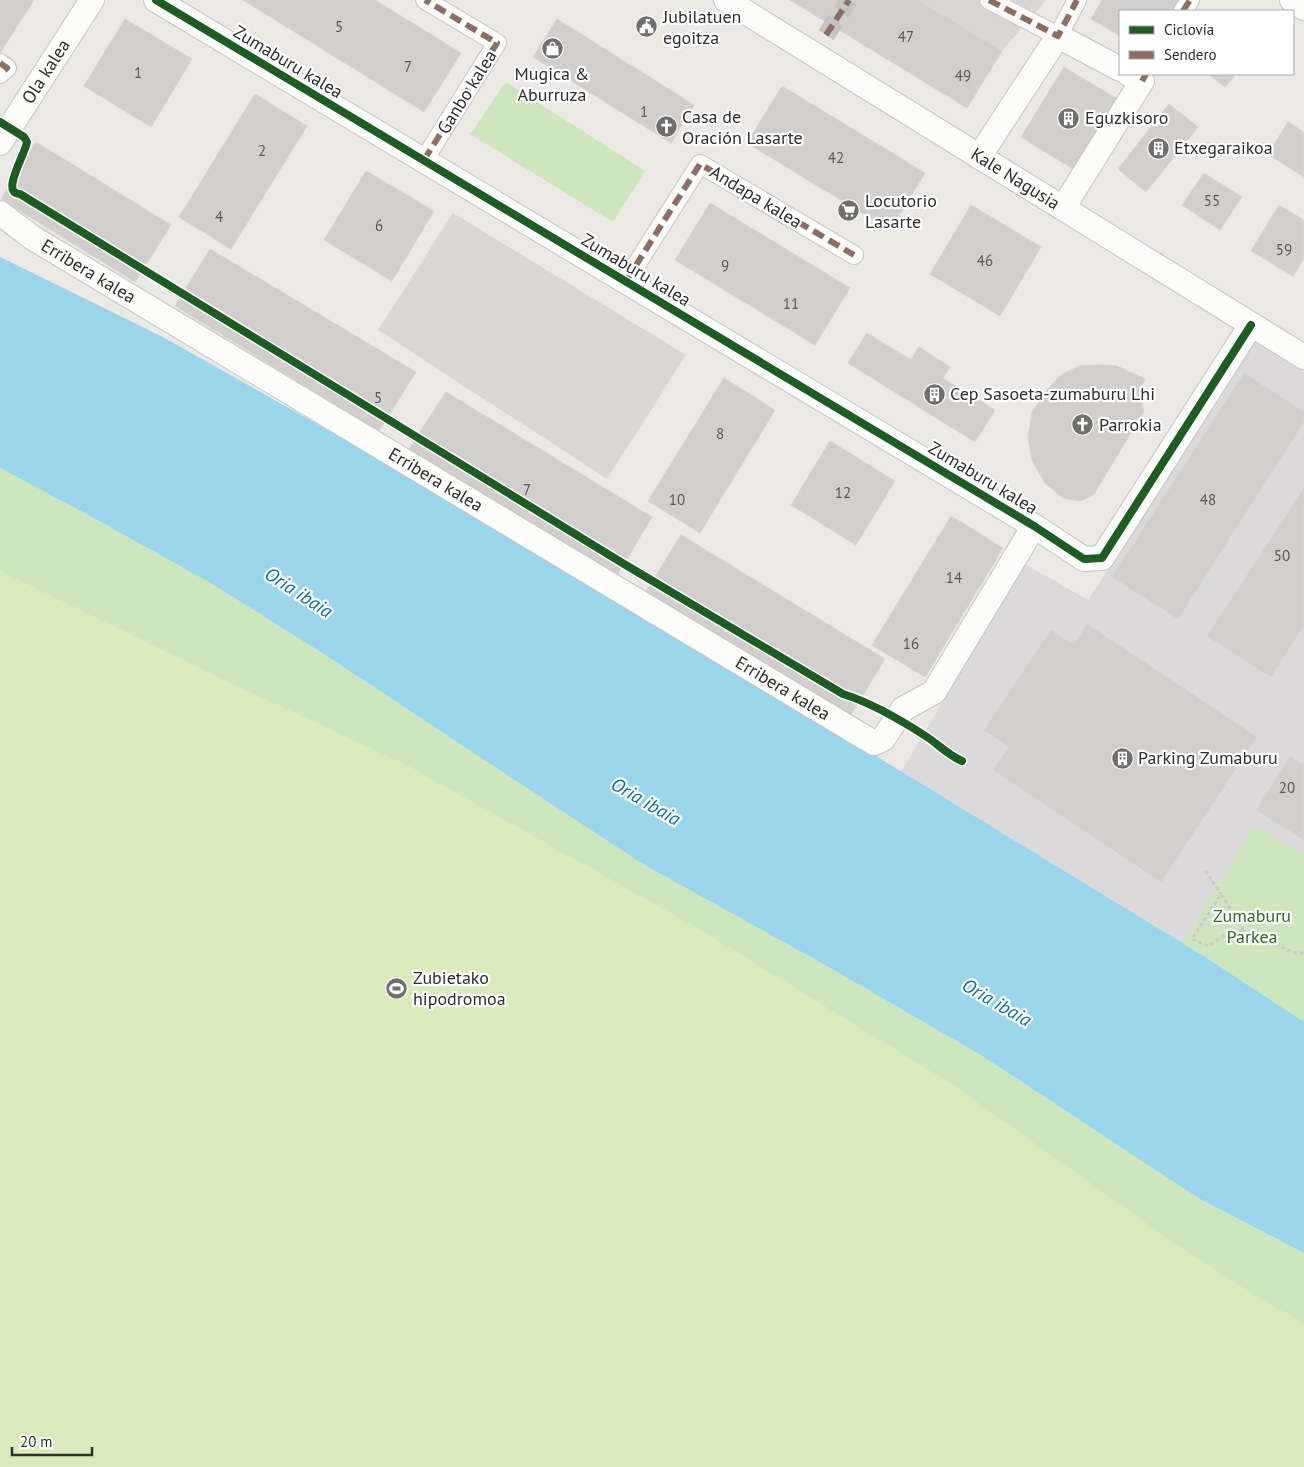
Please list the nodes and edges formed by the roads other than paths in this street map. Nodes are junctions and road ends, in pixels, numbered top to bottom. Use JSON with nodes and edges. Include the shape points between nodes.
{"nodes":[{"id":1,"x":92,"y":0,"type":"edge"},
{"id":2,"x":156,"y":0,"type":"edge"},
{"id":3,"x":425,"y":0,"type":"edge"},
{"id":4,"x":726,"y":0,"type":"edge"},
{"id":5,"x":989,"y":0,"type":"edge"},
{"id":6,"x":1076,"y":0,"type":"edge"},
{"id":7,"x":1292,"y":0,"type":"edge"},
{"id":8,"x":1304,"y":8,"type":"edge"},
{"id":9,"x":1058,"y":36,"type":"junction"},
{"id":10,"x":0,"y":63,"type":"edge"},
{"id":11,"x":1119,"y":68,"type":"edge"},
{"id":12,"x":0,"y":74,"type":"edge"},
{"id":13,"x":1139,"y":76,"type":"edge"},
{"id":14,"x":0,"y":143,"type":"edge"},
{"id":15,"x":979,"y":157,"type":"junction"},
{"id":16,"x":424,"y":160,"type":"junction"},
{"id":17,"x":1063,"y":208,"type":"junction"},
{"id":18,"x":0,"y":214,"type":"edge"},
{"id":19,"x":854,"y":255,"type":"dead end"},
{"id":20,"x":626,"y":281,"type":"junction"},
{"id":21,"x":1251,"y":326,"type":"junction"},
{"id":22,"x":1304,"y":357,"type":"edge"},
{"id":23,"x":1034,"y":526,"type":"junction"},
{"id":24,"x":874,"y":743,"type":"joint"}],
"edges":[{"from":1,"to":14,"type":"street","name":"Ola kalea"},
{"from":2,"to":16,"type":"street","name":"Zumaburu kalea"},
{"from":3,"to":16,"type":"street","name":"Ganbo kalea","via":[[497,43]]},
{"from":4,"to":15,"type":"street","name":"Kale Nagusia"},
{"from":5,"to":9,"type":"street"},
{"from":6,"to":9,"type":"street"},
{"from":7,"to":8,"type":"street"},
{"from":9,"to":11,"type":"street"},
{"from":9,"to":15,"type":"street"},
{"from":10,"to":12,"type":"street","via":[[7,68]]},
{"from":13,"to":17,"type":"street"},
{"from":15,"to":17,"type":"street","name":"Kale Nagusia"},
{"from":16,"to":20,"type":"street","name":"Zumaburu kalea"},
{"from":17,"to":21,"type":"street","name":"Kale Nagusia"},
{"from":18,"to":24,"type":"street","name":"Erribera kalea","via":[[33,238]]},
{"from":19,"to":20,"type":"street","name":"Andapa kalea","via":[[700,164]]},
{"from":20,"to":23,"type":"street","name":"Zumaburu kalea"},
{"from":21,"to":22,"type":"street","name":"Kale Nagusia"},
{"from":21,"to":23,"type":"street","name":"Zumaburu kalea","via":[[1102,558],[1084,558]]},
{"from":23,"to":24,"type":"street","name":"Zumaburu kalea","via":[[934,692],[903,709],[883,739]]}]}
